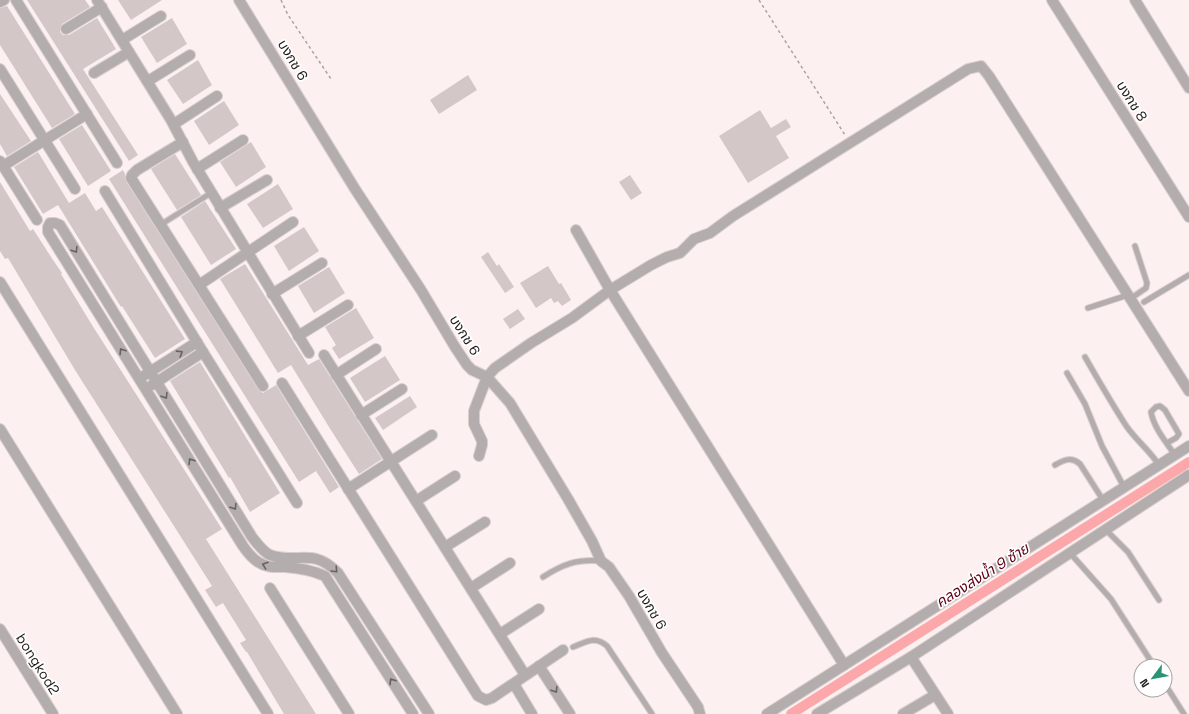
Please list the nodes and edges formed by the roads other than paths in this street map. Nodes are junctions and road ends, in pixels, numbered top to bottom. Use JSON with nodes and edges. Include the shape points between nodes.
{"nodes":[{"id":1,"x":4,"y":0,"type":"edge"},
{"id":2,"x":16,"y":0,"type":"edge"},
{"id":3,"x":239,"y":0,"type":"edge"},
{"id":4,"x":1052,"y":0,"type":"edge"},
{"id":5,"x":1134,"y":0,"type":"edge"},
{"id":6,"x":0,"y":2,"type":"edge"},
{"id":7,"x":99,"y":3,"type":"edge"},
{"id":8,"x":161,"y":16,"type":"dead end"},
{"id":9,"x":66,"y":29,"type":"dead end"},
{"id":10,"x":122,"y":40,"type":"junction"},
{"id":11,"x":130,"y":52,"type":"junction"},
{"id":12,"x":190,"y":55,"type":"dead end"},
{"id":13,"x":0,"y":69,"type":"edge"},
{"id":14,"x":94,"y":73,"type":"dead end"},
{"id":15,"x":148,"y":81,"type":"junction"},
{"id":16,"x":1189,"y":88,"type":"edge"},
{"id":17,"x":217,"y":96,"type":"dead end"},
{"id":18,"x":87,"y":114,"type":"junction"},
{"id":19,"x":174,"y":124,"type":"junction"},
{"id":20,"x":44,"y":140,"type":"junction"},
{"id":21,"x":243,"y":140,"type":"dead end"},
{"id":22,"x":183,"y":142,"type":"junction"},
{"id":23,"x":2,"y":163,"type":"edge"},
{"id":24,"x":117,"y":163,"type":"dead end"},
{"id":25,"x":197,"y":169,"type":"junction"},
{"id":26,"x":267,"y":180,"type":"dead end"},
{"id":27,"x":75,"y":189,"type":"dead end"},
{"id":28,"x":105,"y":191,"type":"dead end"},
{"id":29,"x":211,"y":193,"type":"junction"},
{"id":30,"x":220,"y":208,"type":"junction"},
{"id":31,"x":1189,"y":217,"type":"edge"},
{"id":32,"x":37,"y":220,"type":"dead end"},
{"id":33,"x":293,"y":222,"type":"dead end"},
{"id":34,"x":160,"y":225,"type":"junction"},
{"id":35,"x":576,"y":230,"type":"dead end"},
{"id":36,"x":1135,"y":246,"type":"dead end"},
{"id":37,"x":247,"y":253,"type":"junction"},
{"id":38,"x":322,"y":263,"type":"dead end"},
{"id":39,"x":1189,"y":275,"type":"edge"},
{"id":40,"x":0,"y":282,"type":"edge"},
{"id":41,"x":199,"y":285,"type":"junction"},
{"id":42,"x":610,"y":290,"type":"junction"},
{"id":43,"x":272,"y":294,"type":"junction"},
{"id":44,"x":1129,"y":297,"type":"junction"},
{"id":45,"x":1144,"y":302,"type":"dead end"},
{"id":46,"x":348,"y":305,"type":"dead end"},
{"id":47,"x":1088,"y":308,"type":"dead end"},
{"id":48,"x":298,"y":336,"type":"junction"},
{"id":49,"x":197,"y":342,"type":"junction"},
{"id":50,"x":376,"y":349,"type":"dead end"},
{"id":51,"x":202,"y":352,"type":"junction"},
{"id":52,"x":309,"y":353,"type":"dead end"},
{"id":53,"x":324,"y":355,"type":"dead end"},
{"id":54,"x":1086,"y":357,"type":"dead end"},
{"id":55,"x":150,"y":372,"type":"junction"},
{"id":56,"x":1067,"y":373,"type":"dead end"},
{"id":57,"x":336,"y":375,"type":"junction"},
{"id":58,"x":487,"y":377,"type":"junction"},
{"id":59,"x":140,"y":379,"type":"junction"},
{"id":60,"x":156,"y":382,"type":"junction"},
{"id":61,"x":282,"y":383,"type":"dead end"},
{"id":62,"x":263,"y":386,"type":"dead end"},
{"id":63,"x":146,"y":389,"type":"junction"},
{"id":64,"x":402,"y":389,"type":"dead end"},
{"id":65,"x":1189,"y":391,"type":"edge"},
{"id":66,"x":361,"y":415,"type":"junction"},
{"id":67,"x":0,"y":429,"type":"edge"},
{"id":68,"x":432,"y":436,"type":"dead end"},
{"id":69,"x":1167,"y":443,"type":"junction"},
{"id":70,"x":1189,"y":446,"type":"edge"},
{"id":71,"x":1175,"y":455,"type":"junction"},
{"id":72,"x":479,"y":456,"type":"dead end"},
{"id":73,"x":390,"y":461,"type":"junction"},
{"id":74,"x":1055,"y":465,"type":"dead end"},
{"id":75,"x":1159,"y":465,"type":"junction"},
{"id":76,"x":1189,"y":474,"type":"edge"},
{"id":77,"x":456,"y":476,"type":"dead end"},
{"id":78,"x":1124,"y":487,"type":"junction"},
{"id":79,"x":348,"y":489,"type":"junction"},
{"id":80,"x":1103,"y":500,"type":"junction"},
{"id":81,"x":416,"y":501,"type":"junction"},
{"id":82,"x":297,"y":503,"type":"dead end"},
{"id":83,"x":485,"y":522,"type":"dead end"},
{"id":84,"x":1106,"y":530,"type":"junction"},
{"id":85,"x":445,"y":547,"type":"junction"},
{"id":86,"x":1070,"y":553,"type":"junction"},
{"id":87,"x":601,"y":561,"type":"junction"},
{"id":88,"x":285,"y":562,"type":"junction"},
{"id":89,"x":510,"y":563,"type":"dead end"},
{"id":90,"x":543,"y":577,"type":"dead end"},
{"id":91,"x":270,"y":588,"type":"dead end"},
{"id":92,"x":471,"y":588,"type":"junction"},
{"id":93,"x":1159,"y":600,"type":"dead end"},
{"id":94,"x":539,"y":608,"type":"dead end"},
{"id":95,"x":0,"y":629,"type":"edge"},
{"id":96,"x":500,"y":634,"type":"junction"},
{"id":97,"x":568,"y":648,"type":"joint"},
{"id":98,"x":911,"y":657,"type":"junction"},
{"id":99,"x":1149,"y":658,"type":"edge"},
{"id":100,"x":844,"y":665,"type":"junction"},
{"id":101,"x":539,"y":666,"type":"junction"},
{"id":102,"x":525,"y":675,"type":"junction"},
{"id":103,"x":514,"y":684,"type":"junction"},
{"id":104,"x":935,"y":695,"type":"junction"},
{"id":105,"x":1173,"y":697,"type":"edge"},
{"id":106,"x":53,"y":714,"type":"edge"},
{"id":107,"x":177,"y":714,"type":"edge"},
{"id":108,"x":268,"y":714,"type":"edge"},
{"id":109,"x":349,"y":714,"type":"edge"},
{"id":110,"x":413,"y":714,"type":"edge"},
{"id":111,"x":429,"y":714,"type":"edge"},
{"id":112,"x":532,"y":714,"type":"edge"},
{"id":113,"x":570,"y":714,"type":"edge"},
{"id":114,"x":652,"y":714,"type":"edge"},
{"id":115,"x":700,"y":714,"type":"edge"},
{"id":116,"x":767,"y":714,"type":"edge"},
{"id":117,"x":817,"y":714,"type":"edge"},
{"id":118,"x":903,"y":714,"type":"edge"},
{"id":119,"x":948,"y":714,"type":"edge"},
{"id":120,"x":1184,"y":714,"type":"edge"}],
"edges":[{"from":1,"to":6,"type":"street"},
{"from":2,"to":18,"type":"street"},
{"from":3,"to":58,"type":"street","name":"บงกช 6","via":[[355,189],[422,290],[455,348],[472,370]]},
{"from":4,"to":31,"type":"street","name":"บงกช 8"},
{"from":5,"to":16,"type":"street"},
{"from":7,"to":9,"type":"street"},
{"from":7,"to":10,"type":"street"},
{"from":8,"to":10,"type":"street"},
{"from":10,"to":11,"type":"street"},
{"from":11,"to":14,"type":"street"},
{"from":11,"to":15,"type":"street"},
{"from":12,"to":15,"type":"street"},
{"from":13,"to":20,"type":"street"},
{"from":15,"to":19,"type":"street"},
{"from":17,"to":19,"type":"street"},
{"from":18,"to":20,"type":"street"},
{"from":18,"to":24,"type":"street"},
{"from":19,"to":22,"type":"street"},
{"from":20,"to":23,"type":"street"},
{"from":20,"to":27,"type":"street"},
{"from":21,"to":25,"type":"street"},
{"from":22,"to":25,"type":"street"},
{"from":22,"to":34,"type":"street","via":[[137,170],[131,178]]},
{"from":23,"to":32,"type":"street"},
{"from":25,"to":29,"type":"street"},
{"from":26,"to":30,"type":"street"},
{"from":28,"to":49,"type":"street"},
{"from":29,"to":30,"type":"street"},
{"from":29,"to":34,"type":"lane"},
{"from":30,"to":37,"type":"street"},
{"from":33,"to":37,"type":"street"},
{"from":34,"to":41,"type":"street"},
{"from":35,"to":42,"type":"street"},
{"from":36,"to":44,"type":"lane","via":[[1147,283],[1146,288]]},
{"from":37,"to":41,"type":"street"},
{"from":37,"to":43,"type":"street"},
{"from":38,"to":43,"type":"street"},
{"from":39,"to":45,"type":"lane"},
{"from":40,"to":108,"type":"street"},
{"from":41,"to":62,"type":"street"},
{"from":42,"to":44,"type":"street","via":[[651,265],[680,253],[694,239],[710,233],[733,216],[968,69],[981,66]]},
{"from":42,"to":58,"type":"street","via":[[572,318],[506,360]]},
{"from":42,"to":100,"type":"street"},
{"from":43,"to":48,"type":"street"},
{"from":44,"to":47,"type":"lane"},
{"from":44,"to":65,"type":"street"},
{"from":46,"to":48,"type":"street"},
{"from":48,"to":52,"type":"street"},
{"from":49,"to":51,"type":"street"},
{"from":55,"to":49,"type":"street","one_way":true},
{"from":50,"to":57,"type":"street"},
{"from":51,"to":60,"type":"street"},
{"from":51,"to":82,"type":"street"},
{"from":53,"to":57,"type":"street"},
{"from":54,"to":75,"type":"lane","via":[[1127,427]]},
{"from":55,"to":59,"type":"street"},
{"from":59,"to":55,"type":"street","one_way":true,"via":[[48,232],[50,223],[60,225]]},
{"from":55,"to":60,"type":"street"},
{"from":56,"to":78,"type":"lane","via":[[1085,404],[1102,446]]},
{"from":57,"to":66,"type":"street"},
{"from":58,"to":72,"type":"street","via":[[473,419],[482,441]]},
{"from":58,"to":87,"type":"street","name":"บงกช 6","via":[[510,403],[572,505]]},
{"from":59,"to":63,"type":"street"},
{"from":60,"to":63,"type":"street"},
{"from":60,"to":88,"type":"street","one_way":true,"via":[[252,537],[261,548]]},
{"from":61,"to":79,"type":"street"},
{"from":88,"to":63,"type":"street","one_way":true,"via":[[270,567],[251,557]]},
{"from":64,"to":66,"type":"street"},
{"from":66,"to":73,"type":"street"},
{"from":67,"to":107,"type":"street"},
{"from":68,"to":73,"type":"street"},
{"from":69,"to":69,"type":"lane","via":[[1157,428],[1151,412],[1160,406],[1179,434]]},
{"from":69,"to":71,"type":"lane"},
{"from":70,"to":71,"type":"street"},
{"from":71,"to":75,"type":"street"},
{"from":73,"to":79,"type":"street"},
{"from":73,"to":81,"type":"street"},
{"from":74,"to":80,"type":"lane","via":[[1063,460],[1076,460]]},
{"from":75,"to":78,"type":"street"},
{"from":76,"to":84,"type":"street"},
{"from":77,"to":81,"type":"street"},
{"from":78,"to":80,"type":"street"},
{"from":79,"to":103,"type":"street","via":[[478,696],[486,700]]},
{"from":80,"to":100,"type":"street"},
{"from":81,"to":85,"type":"street"},
{"from":83,"to":85,"type":"street"},
{"from":84,"to":86,"type":"street"},
{"from":84,"to":93,"type":"lane","via":[[1128,552]]},
{"from":85,"to":92,"type":"street"},
{"from":86,"to":98,"type":"street"},
{"from":86,"to":99,"type":"lane","via":[[1111,599]]},
{"from":87,"to":90,"type":"lane","via":[[582,560],[570,563]]},
{"from":87,"to":115,"type":"street","name":"บงกช 6","via":[[609,567],[629,596]]},
{"from":110,"to":88,"type":"street","one_way":true,"via":[[324,576]]},
{"from":88,"to":111,"type":"street","one_way":true,"via":[[306,557],[320,559],[331,565]]},
{"from":89,"to":92,"type":"street"},
{"from":91,"to":109,"type":"street"},
{"from":92,"to":96,"type":"street"},
{"from":94,"to":96,"type":"street"},
{"from":95,"to":106,"type":"street","name":"bongkod2"},
{"from":96,"to":102,"type":"street"},
{"from":97,"to":101,"type":"street"},
{"from":97,"to":114,"type":"lane","via":[[595,639],[602,641]]},
{"from":98,"to":104,"type":"street"},
{"from":98,"to":117,"type":"street"},
{"from":100,"to":116,"type":"street"},
{"from":101,"to":102,"type":"street"},
{"from":101,"to":113,"type":"street","one_way":true},
{"from":102,"to":103,"type":"street"},
{"from":103,"to":112,"type":"street"},
{"from":104,"to":118,"type":"street"},
{"from":104,"to":119,"type":"street"},
{"from":105,"to":120,"type":"lane"}]}
